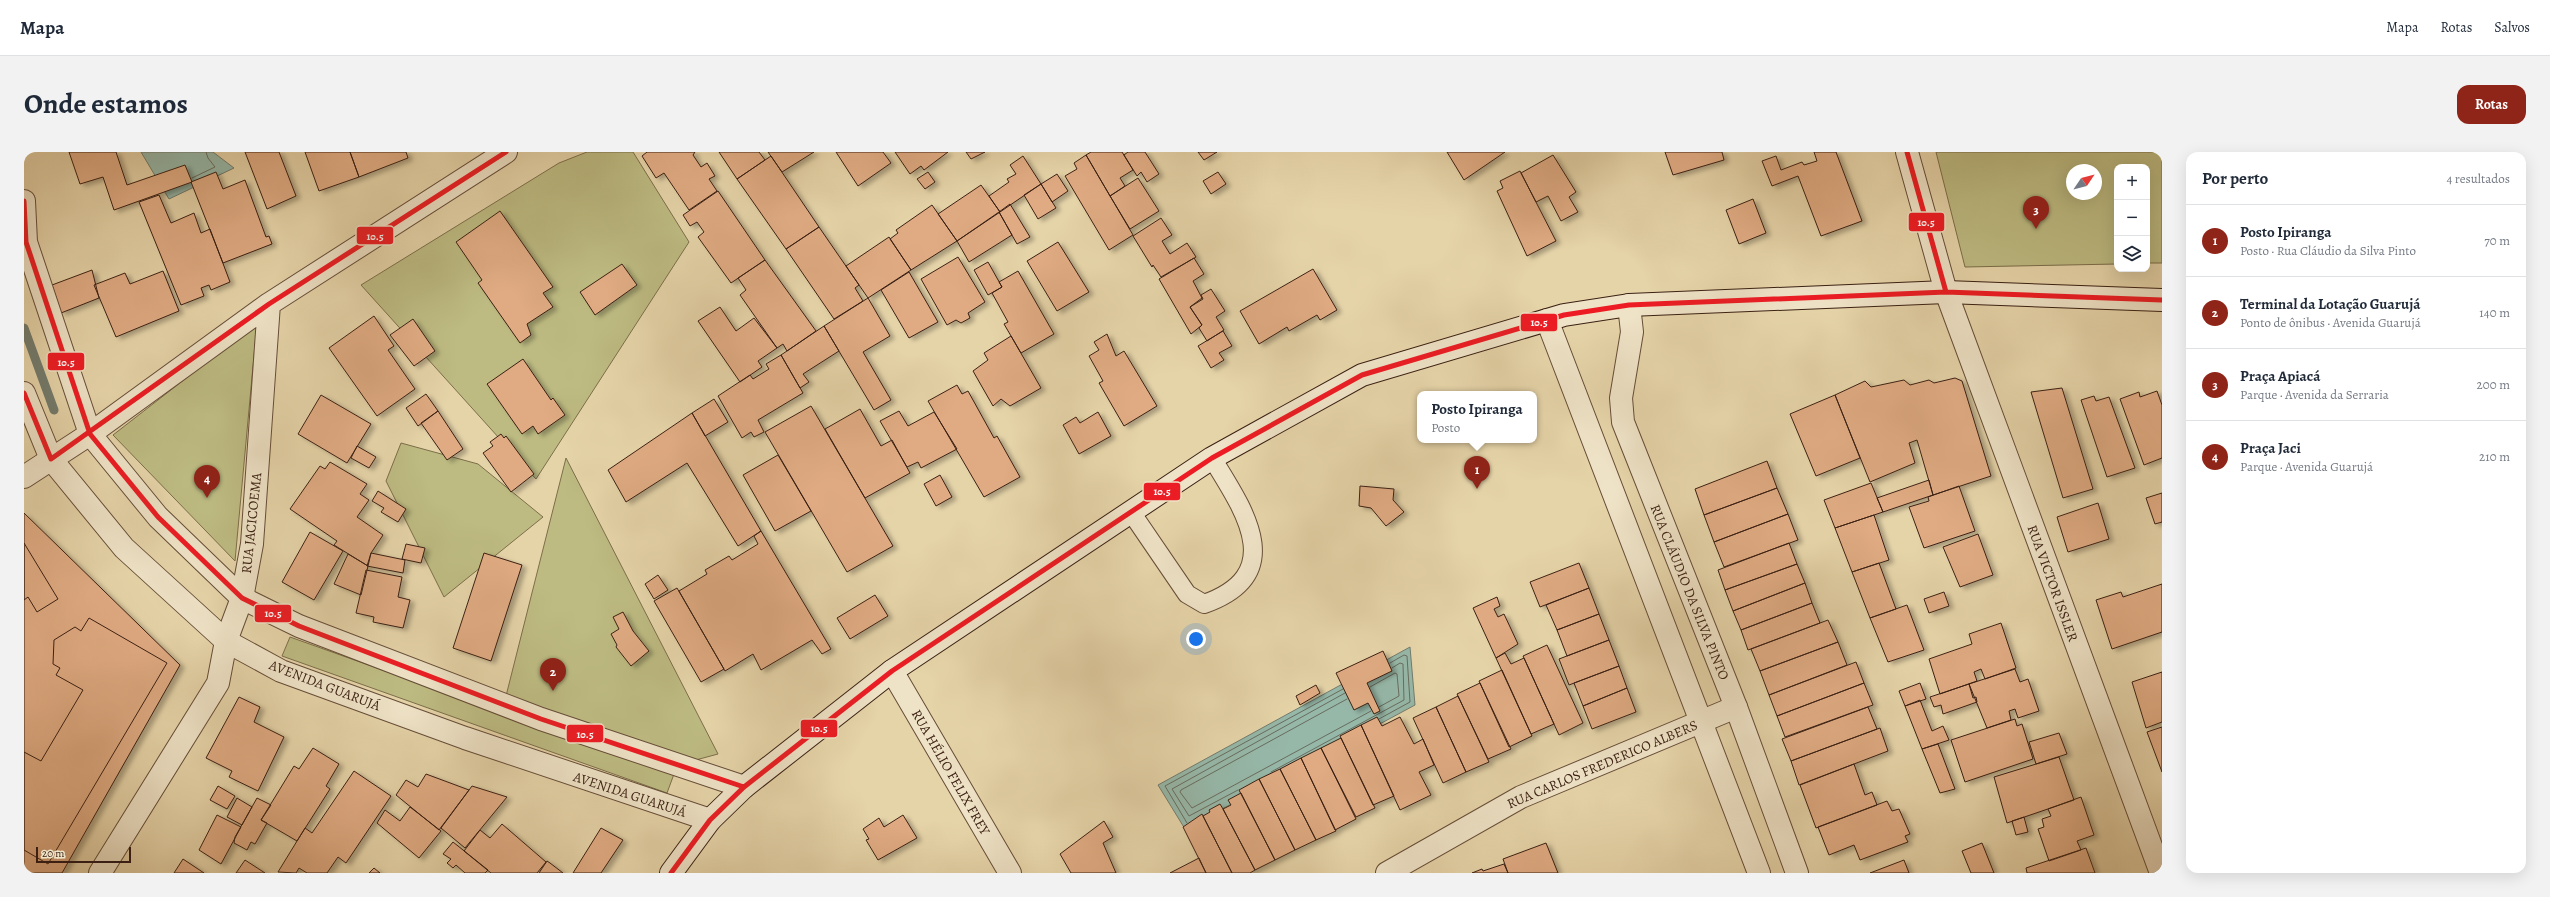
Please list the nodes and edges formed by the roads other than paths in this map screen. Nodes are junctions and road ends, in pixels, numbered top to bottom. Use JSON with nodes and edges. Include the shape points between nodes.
{"nodes":[{"id":1,"x":506,"y":152,"type":"edge"},
{"id":2,"x":1907,"y":152,"type":"edge"},
{"id":3,"x":24,"y":201,"type":"edge"},
{"id":4,"x":1946,"y":292,"type":"junction"},
{"id":5,"x":2162,"y":300,"type":"edge"},
{"id":6,"x":269,"y":304,"type":"junction"},
{"id":7,"x":1629,"y":305,"type":"junction"},
{"id":8,"x":1547,"y":320,"type":"junction"},
{"id":9,"x":24,"y":393,"type":"edge"},
{"id":10,"x":90,"y":434,"type":"junction"},
{"id":11,"x":1212,"y":458,"type":"junction"},
{"id":12,"x":51,"y":459,"type":"junction"},
{"id":13,"x":24,"y":477,"type":"edge"},
{"id":14,"x":1131,"y":512,"type":"junction"},
{"id":15,"x":242,"y":598,"type":"junction"},
{"id":16,"x":226,"y":641,"type":"junction"},
{"id":17,"x":892,"y":671,"type":"junction"},
{"id":18,"x":1736,"y":707,"type":"junction"},
{"id":19,"x":1702,"y":720,"type":"junction"},
{"id":20,"x":744,"y":787,"type":"junction"},
{"id":21,"x":710,"y":820,"type":"junction"},
{"id":22,"x":100,"y":873,"type":"edge"},
{"id":23,"x":671,"y":873,"type":"edge"},
{"id":24,"x":1010,"y":873,"type":"edge"},
{"id":25,"x":1387,"y":873,"type":"edge"},
{"id":26,"x":1759,"y":873,"type":"edge"},
{"id":27,"x":1797,"y":873,"type":"edge"},
{"id":28,"x":2161,"y":873,"type":"edge"}],
"edges":[{"from":1,"to":6,"type":"street"},
{"from":2,"to":4,"type":"street","name":"RUA VICTOR ISSLER"},
{"from":3,"to":10,"type":"street","via":[[26,242]]},
{"from":4,"to":5,"type":"street"},
{"from":4,"to":7,"type":"street"},
{"from":4,"to":28,"type":"street","name":"RUA VICTOR ISSLER"},
{"from":6,"to":10,"type":"street"},
{"from":6,"to":15,"type":"street","name":"RUA JACICOEMA","via":[[252,544]]},
{"from":7,"to":8,"type":"street","via":[[1564,314]]},
{"from":7,"to":18,"type":"street","name":"RUA CLÁUDIO DA SILVA PINTO","via":[[1632,332],[1621,398],[1623,422]]},
{"from":8,"to":11,"type":"street","via":[[1362,375]]},
{"from":8,"to":19,"type":"street"},
{"from":9,"to":12,"type":"street","name":"AVENIDA GUARUJÁ"},
{"from":10,"to":12,"type":"street"},
{"from":10,"to":15,"type":"street","via":[[158,517]]},
{"from":11,"to":14,"type":"street"},
{"from":11,"to":14,"type":"lane","via":[[1247,518],[1254,550],[1250,568],[1236,587],[1219,599],[1204,604],[1188,594]]},
{"from":12,"to":13,"type":"street"},
{"from":12,"to":16,"type":"street","name":"AVENIDA GUARUJÁ","via":[[124,548]]},
{"from":14,"to":17,"type":"street"},
{"from":15,"to":16,"type":"street","name":"RUA JACICOEMA"},
{"from":15,"to":20,"type":"street","via":[[299,626],[541,720]]},
{"from":16,"to":21,"type":"street","name":"AVENIDA GUARUJÁ","via":[[281,671],[465,738]]},
{"from":16,"to":22,"type":"street","name":"RUA JACICOEMA","via":[[218,684]]},
{"from":17,"to":20,"type":"street"},
{"from":17,"to":24,"type":"street","name":"RUA HÉLIO FELIX FREY"},
{"from":18,"to":19,"type":"street","name":"RUA CARLOS FREDERICO ALBERS"},
{"from":18,"to":27,"type":"street","name":"RUA CLÁUDIO DA SILVA PINTO"},
{"from":19,"to":25,"type":"street","name":"RUA CARLOS FREDERICO ALBERS","via":[[1521,797]]},
{"from":19,"to":26,"type":"street"},
{"from":20,"to":21,"type":"street"},
{"from":21,"to":23,"type":"street"}]}
